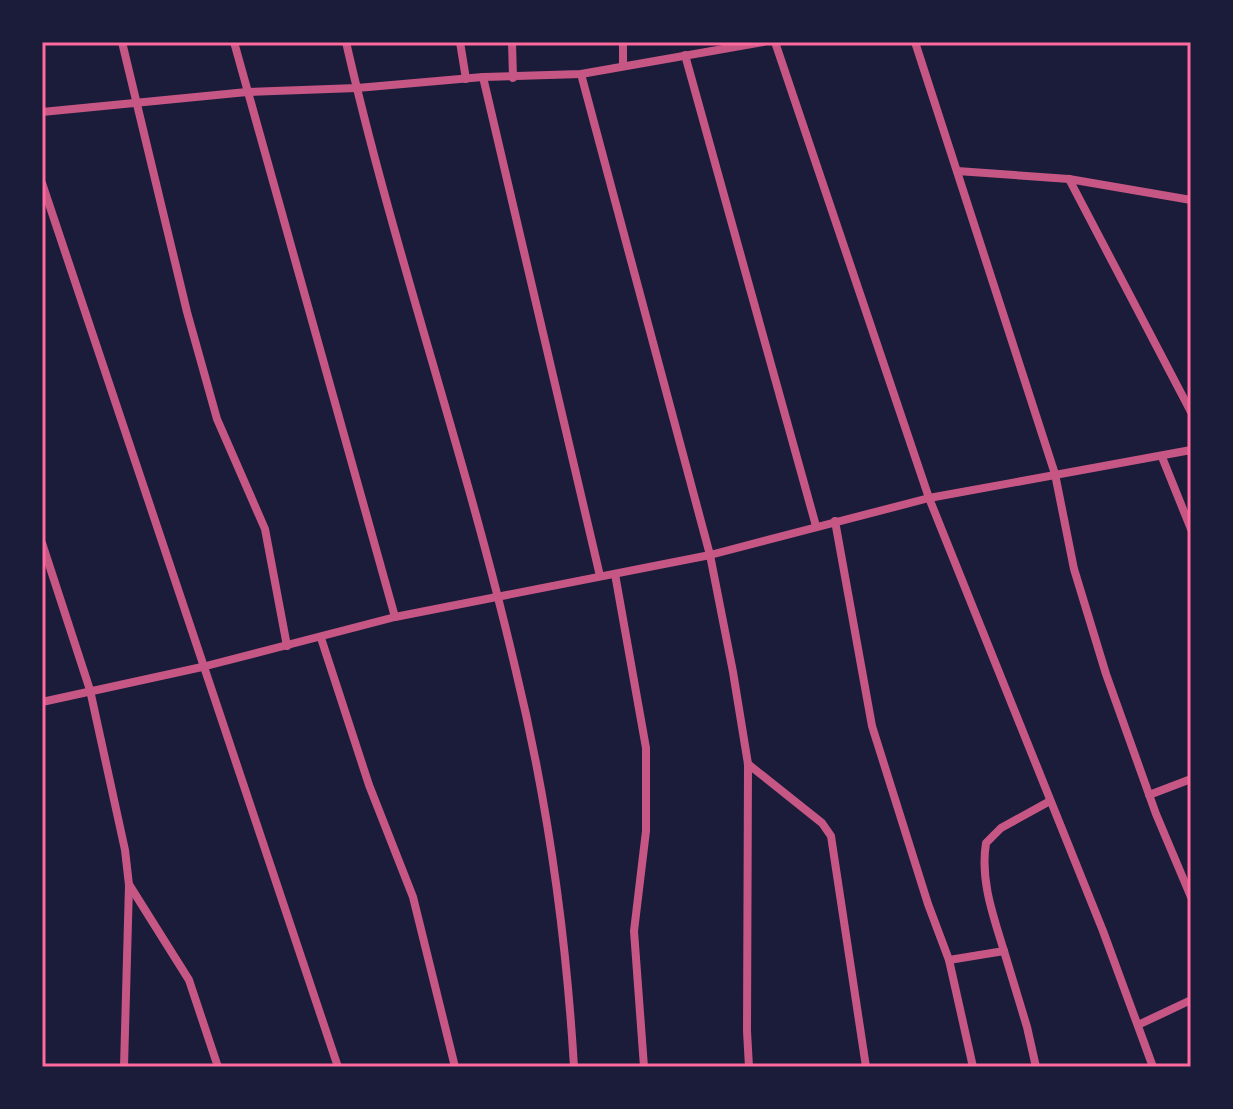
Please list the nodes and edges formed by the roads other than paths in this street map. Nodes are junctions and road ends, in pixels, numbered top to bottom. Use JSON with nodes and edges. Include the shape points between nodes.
{"nodes":[{"id":1,"x":122,"y":42,"type":"edge"},
{"id":2,"x":234,"y":42,"type":"edge"},
{"id":3,"x":346,"y":42,"type":"edge"},
{"id":4,"x":460,"y":42,"type":"edge"},
{"id":5,"x":512,"y":42,"type":"edge"},
{"id":6,"x":623,"y":42,"type":"edge"},
{"id":7,"x":763,"y":42,"type":"edge"},
{"id":8,"x":775,"y":42,"type":"edge"},
{"id":9,"x":915,"y":42,"type":"edge"},
{"id":10,"x":685,"y":55,"type":"junction"},
{"id":11,"x":623,"y":65,"type":"junction"},
{"id":12,"x":581,"y":74,"type":"junction"},
{"id":13,"x":483,"y":77,"type":"junction"},
{"id":14,"x":513,"y":78,"type":"junction"},
{"id":15,"x":466,"y":79,"type":"junction"},
{"id":16,"x":357,"y":88,"type":"junction"},
{"id":17,"x":247,"y":92,"type":"junction"},
{"id":18,"x":136,"y":104,"type":"junction"},
{"id":19,"x":42,"y":112,"type":"edge"},
{"id":20,"x":957,"y":171,"type":"junction"},
{"id":21,"x":1069,"y":179,"type":"junction"},
{"id":22,"x":42,"y":183,"type":"edge"},
{"id":23,"x":1191,"y":200,"type":"edge"},
{"id":24,"x":1191,"y":412,"type":"edge"},
{"id":25,"x":1191,"y":450,"type":"edge"},
{"id":26,"x":1162,"y":457,"type":"junction"},
{"id":27,"x":1055,"y":474,"type":"junction"},
{"id":28,"x":929,"y":498,"type":"junction"},
{"id":29,"x":835,"y":521,"type":"junction"},
{"id":30,"x":816,"y":526,"type":"junction"},
{"id":31,"x":1191,"y":529,"type":"edge"},
{"id":32,"x":42,"y":543,"type":"edge"},
{"id":33,"x":710,"y":555,"type":"junction"},
{"id":34,"x":615,"y":574,"type":"junction"},
{"id":35,"x":600,"y":576,"type":"junction"},
{"id":36,"x":497,"y":597,"type":"junction"},
{"id":37,"x":395,"y":617,"type":"junction"},
{"id":38,"x":321,"y":638,"type":"junction"},
{"id":39,"x":287,"y":646,"type":"junction"},
{"id":40,"x":202,"y":667,"type":"junction"},
{"id":41,"x":90,"y":690,"type":"junction"},
{"id":42,"x":42,"y":702,"type":"edge"},
{"id":43,"x":748,"y":764,"type":"junction"},
{"id":44,"x":1191,"y":779,"type":"edge"},
{"id":45,"x":1149,"y":795,"type":"junction"},
{"id":46,"x":1050,"y":801,"type":"junction"},
{"id":47,"x":129,"y":885,"type":"junction"},
{"id":48,"x":1191,"y":897,"type":"edge"},
{"id":49,"x":1004,"y":951,"type":"junction"},
{"id":50,"x":949,"y":960,"type":"junction"},
{"id":51,"x":1191,"y":1000,"type":"edge"},
{"id":52,"x":1138,"y":1025,"type":"junction"},
{"id":53,"x":124,"y":1067,"type":"edge"},
{"id":54,"x":218,"y":1067,"type":"edge"},
{"id":55,"x":338,"y":1067,"type":"edge"},
{"id":56,"x":455,"y":1067,"type":"edge"},
{"id":57,"x":574,"y":1067,"type":"edge"},
{"id":58,"x":644,"y":1067,"type":"edge"},
{"id":59,"x":749,"y":1067,"type":"edge"},
{"id":60,"x":866,"y":1067,"type":"edge"},
{"id":61,"x":973,"y":1067,"type":"edge"},
{"id":62,"x":1036,"y":1067,"type":"edge"},
{"id":63,"x":1153,"y":1067,"type":"edge"}],
"edges":[{"from":1,"to":18,"type":"street"},
{"from":2,"to":17,"type":"street"},
{"from":3,"to":16,"type":"street"},
{"from":4,"to":15,"type":"street"},
{"from":5,"to":14,"type":"street"},
{"from":6,"to":11,"type":"street"},
{"from":7,"to":10,"type":"street"},
{"from":8,"to":28,"type":"street"},
{"from":9,"to":20,"type":"street"},
{"from":10,"to":11,"type":"street"},
{"from":10,"to":30,"type":"street"},
{"from":11,"to":12,"type":"street"},
{"from":12,"to":14,"type":"street"},
{"from":12,"to":33,"type":"street"},
{"from":13,"to":14,"type":"street"},
{"from":13,"to":15,"type":"street"},
{"from":13,"to":35,"type":"street"},
{"from":15,"to":16,"type":"street"},
{"from":16,"to":17,"type":"street"},
{"from":16,"to":36,"type":"street"},
{"from":17,"to":18,"type":"street"},
{"from":17,"to":37,"type":"street"},
{"from":18,"to":19,"type":"street"},
{"from":18,"to":39,"type":"street","via":[[217,419],[265,529]]},
{"from":20,"to":21,"type":"street"},
{"from":20,"to":27,"type":"street"},
{"from":21,"to":23,"type":"street"},
{"from":21,"to":24,"type":"street"},
{"from":22,"to":40,"type":"street"},
{"from":25,"to":26,"type":"street"},
{"from":26,"to":27,"type":"street"},
{"from":26,"to":31,"type":"street"},
{"from":27,"to":28,"type":"street"},
{"from":27,"to":45,"type":"street","via":[[1074,569]]},
{"from":28,"to":29,"type":"street"},
{"from":28,"to":46,"type":"street"},
{"from":29,"to":30,"type":"street"},
{"from":29,"to":50,"type":"street","via":[[872,726]]},
{"from":30,"to":33,"type":"street"},
{"from":32,"to":41,"type":"street"},
{"from":33,"to":34,"type":"street"},
{"from":33,"to":43,"type":"street"},
{"from":34,"to":35,"type":"street"},
{"from":34,"to":58,"type":"street","via":[[646,748],[646,831],[634,931]]},
{"from":35,"to":36,"type":"street"},
{"from":36,"to":37,"type":"street"},
{"from":36,"to":57,"type":"street","via":[[548,827]]},
{"from":37,"to":38,"type":"street"},
{"from":38,"to":39,"type":"street"},
{"from":38,"to":56,"type":"street","via":[[413,897]]},
{"from":39,"to":40,"type":"street"},
{"from":40,"to":41,"type":"street"},
{"from":40,"to":55,"type":"street"},
{"from":41,"to":42,"type":"street"},
{"from":41,"to":47,"type":"street"},
{"from":43,"to":59,"type":"street"},
{"from":43,"to":60,"type":"street","via":[[831,836]]},
{"from":44,"to":45,"type":"street"},
{"from":45,"to":48,"type":"street"},
{"from":46,"to":49,"type":"street","via":[[1001,828],[986,843],[989,900]]},
{"from":46,"to":52,"type":"street"},
{"from":47,"to":53,"type":"street"},
{"from":47,"to":54,"type":"street","via":[[189,980]]},
{"from":49,"to":50,"type":"street"},
{"from":49,"to":62,"type":"street"},
{"from":50,"to":61,"type":"street"},
{"from":51,"to":52,"type":"street"},
{"from":52,"to":63,"type":"street"}]}
